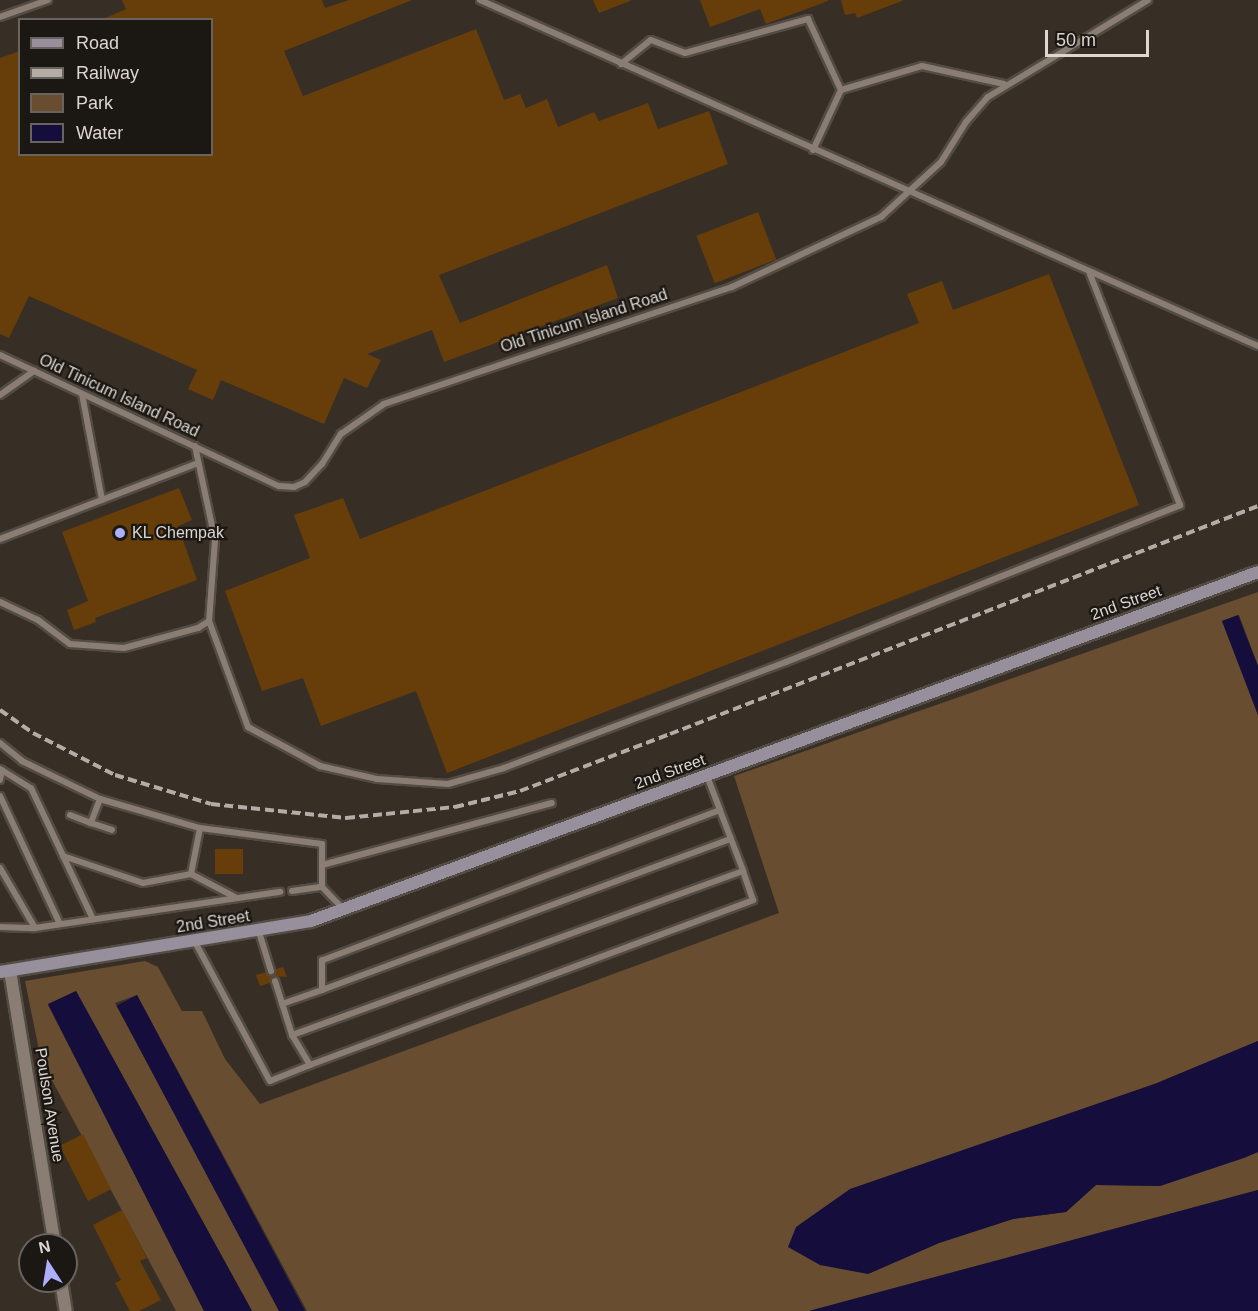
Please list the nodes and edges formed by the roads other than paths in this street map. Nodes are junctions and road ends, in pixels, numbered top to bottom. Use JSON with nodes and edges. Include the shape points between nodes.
{"nodes":[{"id":1,"x":48,"y":0,"type":"edge"},
{"id":2,"x":480,"y":0,"type":"edge"},
{"id":3,"x":1148,"y":0,"type":"edge"},
{"id":4,"x":0,"y":17,"type":"edge"},
{"id":5,"x":621,"y":64,"type":"junction"},
{"id":6,"x":1004,"y":84,"type":"junction"},
{"id":7,"x":841,"y":90,"type":"junction"},
{"id":8,"x":813,"y":150,"type":"junction"},
{"id":9,"x":909,"y":193,"type":"junction"},
{"id":10,"x":1090,"y":274,"type":"junction"},
{"id":11,"x":1258,"y":346,"type":"edge"},
{"id":12,"x":0,"y":355,"type":"edge"},
{"id":13,"x":34,"y":371,"type":"junction"},
{"id":14,"x":82,"y":394,"type":"junction"},
{"id":15,"x":0,"y":395,"type":"edge"},
{"id":16,"x":195,"y":446,"type":"junction"},
{"id":17,"x":198,"y":463,"type":"junction"},
{"id":18,"x":102,"y":500,"type":"junction"},
{"id":19,"x":0,"y":539,"type":"edge"},
{"id":20,"x":1258,"y":572,"type":"edge"},
{"id":21,"x":0,"y":602,"type":"edge"},
{"id":22,"x":209,"y":621,"type":"junction"},
{"id":23,"x":0,"y":743,"type":"edge"},
{"id":24,"x":1,"y":769,"type":"edge"},
{"id":25,"x":707,"y":776,"type":"junction"},
{"id":26,"x":0,"y":780,"type":"edge"},
{"id":27,"x":0,"y":796,"type":"edge"},
{"id":28,"x":100,"y":799,"type":"junction"},
{"id":29,"x":552,"y":802,"type":"dead end"},
{"id":30,"x":720,"y":810,"type":"junction"},
{"id":31,"x":70,"y":815,"type":"dead end"},
{"id":32,"x":91,"y":823,"type":"junction"},
{"id":33,"x":200,"y":828,"type":"junction"},
{"id":34,"x":112,"y":830,"type":"dead end"},
{"id":35,"x":731,"y":839,"type":"junction"},
{"id":36,"x":63,"y":856,"type":"junction"},
{"id":37,"x":322,"y":865,"type":"junction"},
{"id":38,"x":0,"y":868,"type":"edge"},
{"id":39,"x":743,"y":871,"type":"junction"},
{"id":40,"x":191,"y":874,"type":"junction"},
{"id":41,"x":322,"y":887,"type":"junction"},
{"id":42,"x":292,"y":891,"type":"dead end"},
{"id":43,"x":280,"y":892,"type":"dead end"},
{"id":44,"x":237,"y":899,"type":"junction"},
{"id":45,"x":344,"y":910,"type":"junction"},
{"id":46,"x":93,"y":919,"type":"junction"},
{"id":47,"x":60,"y":924,"type":"junction"},
{"id":48,"x":0,"y":927,"type":"edge"},
{"id":49,"x":35,"y":928,"type":"junction"},
{"id":50,"x":259,"y":932,"type":"junction"},
{"id":51,"x":195,"y":942,"type":"junction"},
{"id":52,"x":5,"y":971,"type":"edge"},
{"id":53,"x":272,"y":971,"type":"dead end"},
{"id":54,"x":275,"y":981,"type":"dead end"},
{"id":55,"x":322,"y":990,"type":"junction"},
{"id":56,"x":282,"y":1004,"type":"junction"},
{"id":57,"x":292,"y":1035,"type":"junction"},
{"id":58,"x":310,"y":1065,"type":"junction"},
{"id":59,"x":53,"y":1233,"type":"edge"},
{"id":60,"x":63,"y":1293,"type":"edge"},
{"id":61,"x":66,"y":1311,"type":"edge"}],
"edges":[{"from":1,"to":4,"type":"lane"},
{"from":2,"to":5,"type":"lane"},
{"from":3,"to":6,"type":"lane","name":"Old Tinicum Island Road"},
{"from":5,"to":7,"type":"lane","via":[[651,40],[686,53],[808,19]]},
{"from":5,"to":8,"type":"lane"},
{"from":6,"to":7,"type":"lane","via":[[922,66]]},
{"from":6,"to":9,"type":"lane","name":"Old Tinicum Island Road","via":[[966,122],[941,162]]},
{"from":7,"to":8,"type":"lane"},
{"from":8,"to":9,"type":"lane"},
{"from":9,"to":10,"type":"lane"},
{"from":9,"to":16,"type":"lane","name":"Old Tinicum Island Road","via":[[881,217],[732,287],[384,404],[340,434],[322,464],[305,482],[294,487],[279,486]]},
{"from":10,"to":11,"type":"lane"},
{"from":10,"to":22,"type":"lane","via":[[1180,505],[1036,565],[504,768],[448,784],[377,779],[320,766],[248,727]]},
{"from":12,"to":13,"type":"lane","name":"Old Tinicum Island Road"},
{"from":13,"to":14,"type":"lane","name":"Old Tinicum Island Road"},
{"from":13,"to":15,"type":"lane"},
{"from":14,"to":16,"type":"lane","name":"Old Tinicum Island Road"},
{"from":14,"to":18,"type":"lane"},
{"from":16,"to":17,"type":"lane"},
{"from":17,"to":18,"type":"lane"},
{"from":17,"to":22,"type":"lane","via":[[215,540]]},
{"from":18,"to":19,"type":"lane"},
{"from":20,"to":25,"type":"street","name":"2nd Street"},
{"from":21,"to":22,"type":"lane","via":[[38,620],[70,644],[124,648],[198,628]]},
{"from":23,"to":28,"type":"lane","via":[[22,761]]},
{"from":24,"to":26,"type":"lane"},
{"from":24,"to":36,"type":"lane","via":[[31,788]]},
{"from":25,"to":30,"type":"lane"},
{"from":25,"to":45,"type":"street","name":"2nd Street"},
{"from":27,"to":47,"type":"lane"},
{"from":28,"to":32,"type":"lane"},
{"from":28,"to":33,"type":"lane"},
{"from":29,"to":37,"type":"lane"},
{"from":30,"to":35,"type":"lane"},
{"from":30,"to":55,"type":"lane","via":[[322,960]]},
{"from":31,"to":32,"type":"lane"},
{"from":32,"to":34,"type":"lane"},
{"from":33,"to":37,"type":"lane","via":[[322,844]]},
{"from":33,"to":40,"type":"lane"},
{"from":35,"to":39,"type":"lane"},
{"from":35,"to":55,"type":"lane"},
{"from":36,"to":40,"type":"lane","via":[[144,883]]},
{"from":36,"to":46,"type":"lane"},
{"from":37,"to":41,"type":"lane"},
{"from":38,"to":49,"type":"lane"},
{"from":39,"to":57,"type":"lane"},
{"from":39,"to":58,"type":"lane","via":[[753,900]]},
{"from":40,"to":44,"type":"lane"},
{"from":41,"to":42,"type":"lane"},
{"from":41,"to":45,"type":"lane"},
{"from":43,"to":44,"type":"lane"},
{"from":44,"to":46,"type":"lane"},
{"from":45,"to":50,"type":"street","name":"2nd Street"},
{"from":46,"to":47,"type":"lane"},
{"from":47,"to":49,"type":"lane"},
{"from":48,"to":49,"type":"lane"},
{"from":50,"to":51,"type":"street","name":"2nd Street"},
{"from":50,"to":53,"type":"lane"},
{"from":51,"to":52,"type":"street","name":"2nd Street"},
{"from":51,"to":58,"type":"lane","via":[[270,1081]]},
{"from":52,"to":59,"type":"street","name":"Poulson Avenue"},
{"from":54,"to":56,"type":"lane"},
{"from":55,"to":56,"type":"lane"},
{"from":56,"to":57,"type":"lane"},
{"from":57,"to":58,"type":"lane"},
{"from":60,"to":61,"type":"street"}]}
